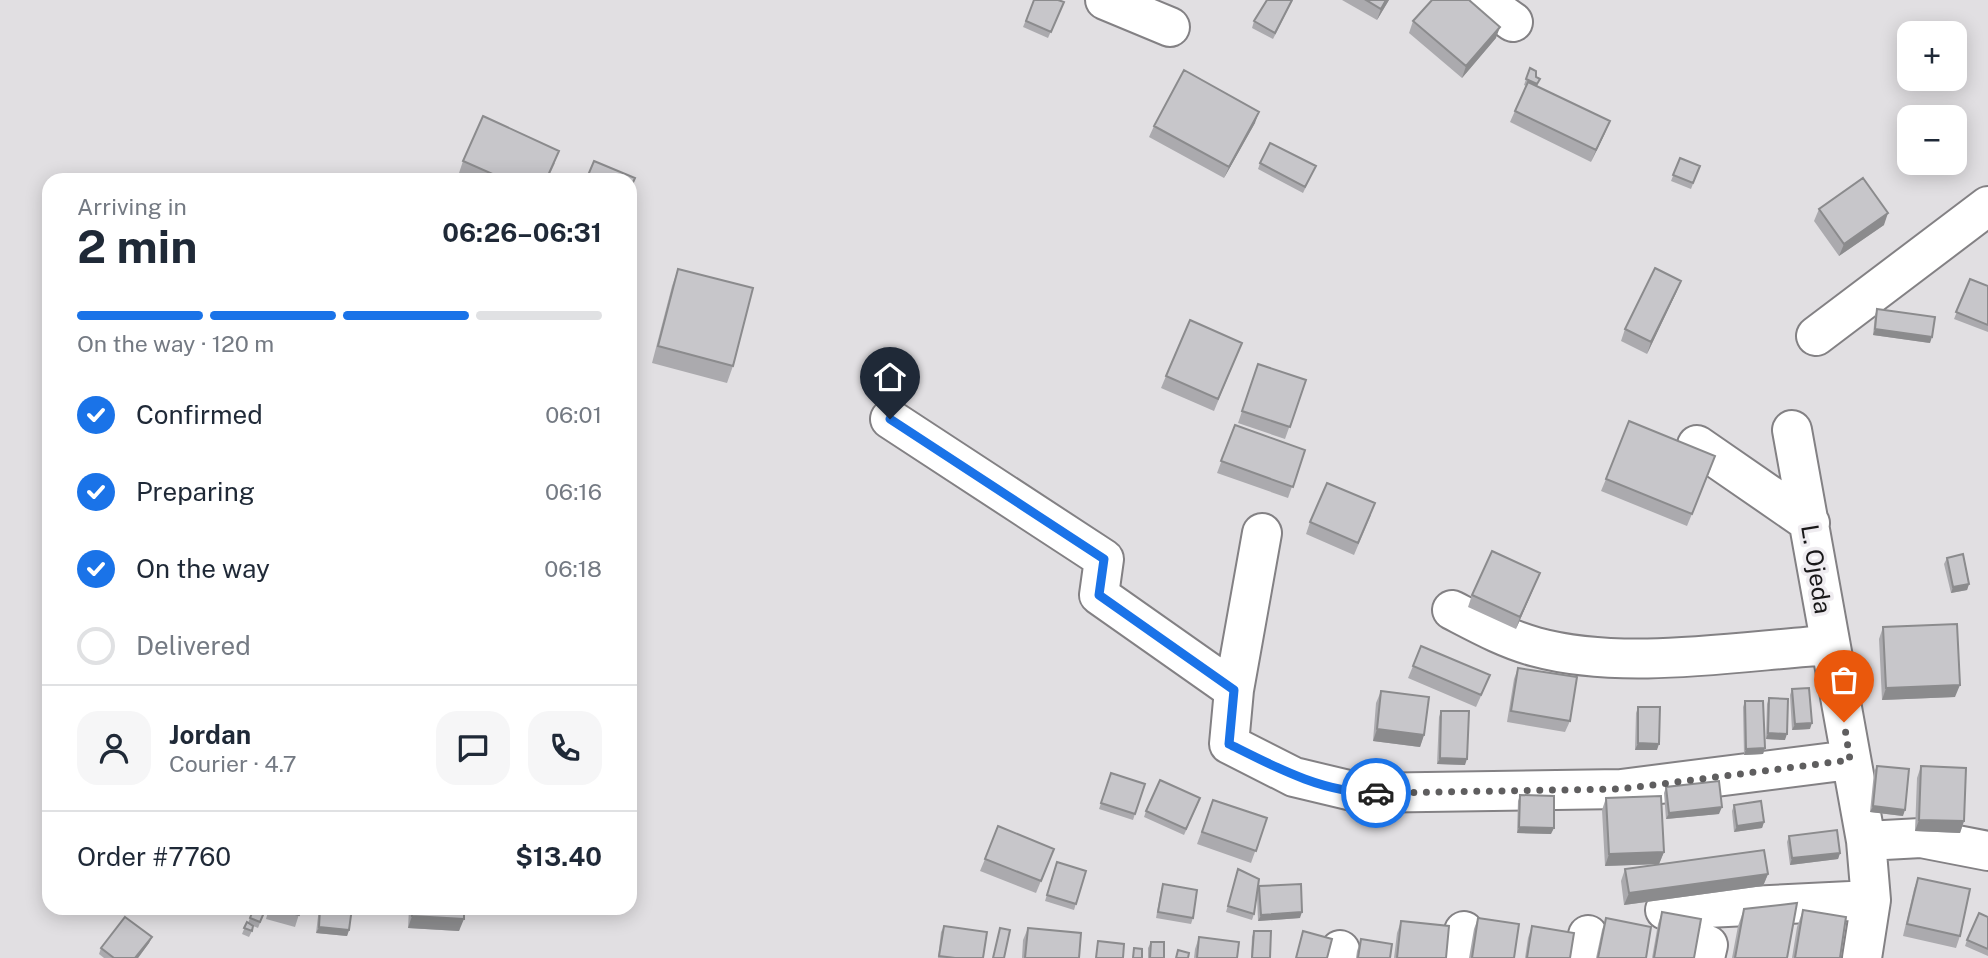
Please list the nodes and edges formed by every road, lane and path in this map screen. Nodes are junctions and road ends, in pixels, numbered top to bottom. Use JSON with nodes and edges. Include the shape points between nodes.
{"nodes":[{"id":1,"x":1105,"y":0,"type":"edge"},
{"id":2,"x":1482,"y":0,"type":"edge"},
{"id":3,"x":1513,"y":22,"type":"dead end"},
{"id":4,"x":1170,"y":27,"type":"dead end"},
{"id":5,"x":1988,"y":206,"type":"edge"},
{"id":6,"x":1816,"y":336,"type":"dead end"},
{"id":7,"x":890,"y":419,"type":"dead end"},
{"id":8,"x":1792,"y":430,"type":"dead end"},
{"id":9,"x":1697,"y":445,"type":"edge"},
{"id":10,"x":1810,"y":523,"type":"junction"},
{"id":11,"x":1262,"y":533,"type":"dead end"},
{"id":12,"x":1452,"y":610,"type":"dead end"},
{"id":13,"x":1829,"y":645,"type":"junction"},
{"id":14,"x":1234,"y":690,"type":"junction"},
{"id":15,"x":1850,"y":760,"type":"junction"},
{"id":16,"x":1866,"y":841,"type":"junction"},
{"id":17,"x":1988,"y":851,"type":"edge"},
{"id":18,"x":1871,"y":900,"type":"junction"},
{"id":19,"x":1665,"y":910,"type":"edge"},
{"id":20,"x":1862,"y":958,"type":"edge"}],
"edges":[{"from":1,"to":4,"type":"street"},
{"from":2,"to":3,"type":"street"},
{"from":5,"to":6,"type":"street"},
{"from":7,"to":14,"type":"street","via":[[1104,559],[1099,595]]},
{"from":8,"to":10,"type":"street","name":"L. Ojeda"},
{"from":9,"to":10,"type":"street"},
{"from":10,"to":13,"type":"street","name":"L. Ojeda"},
{"from":11,"to":14,"type":"street"},
{"from":12,"to":13,"type":"street","via":[[1536,647],[1623,659]]},
{"from":13,"to":15,"type":"street","name":"L. Ojeda"},
{"from":14,"to":15,"type":"street","via":[[1229,744],[1294,776],[1361,793],[1621,789]]},
{"from":15,"to":16,"type":"street","name":"L. Ojeda"},
{"from":16,"to":17,"type":"street","via":[[1921,838]]},
{"from":16,"to":18,"type":"street","name":"L. Ojeda"},
{"from":18,"to":19,"type":"street"},
{"from":18,"to":20,"type":"street","name":"L. Ojeda"}]}
